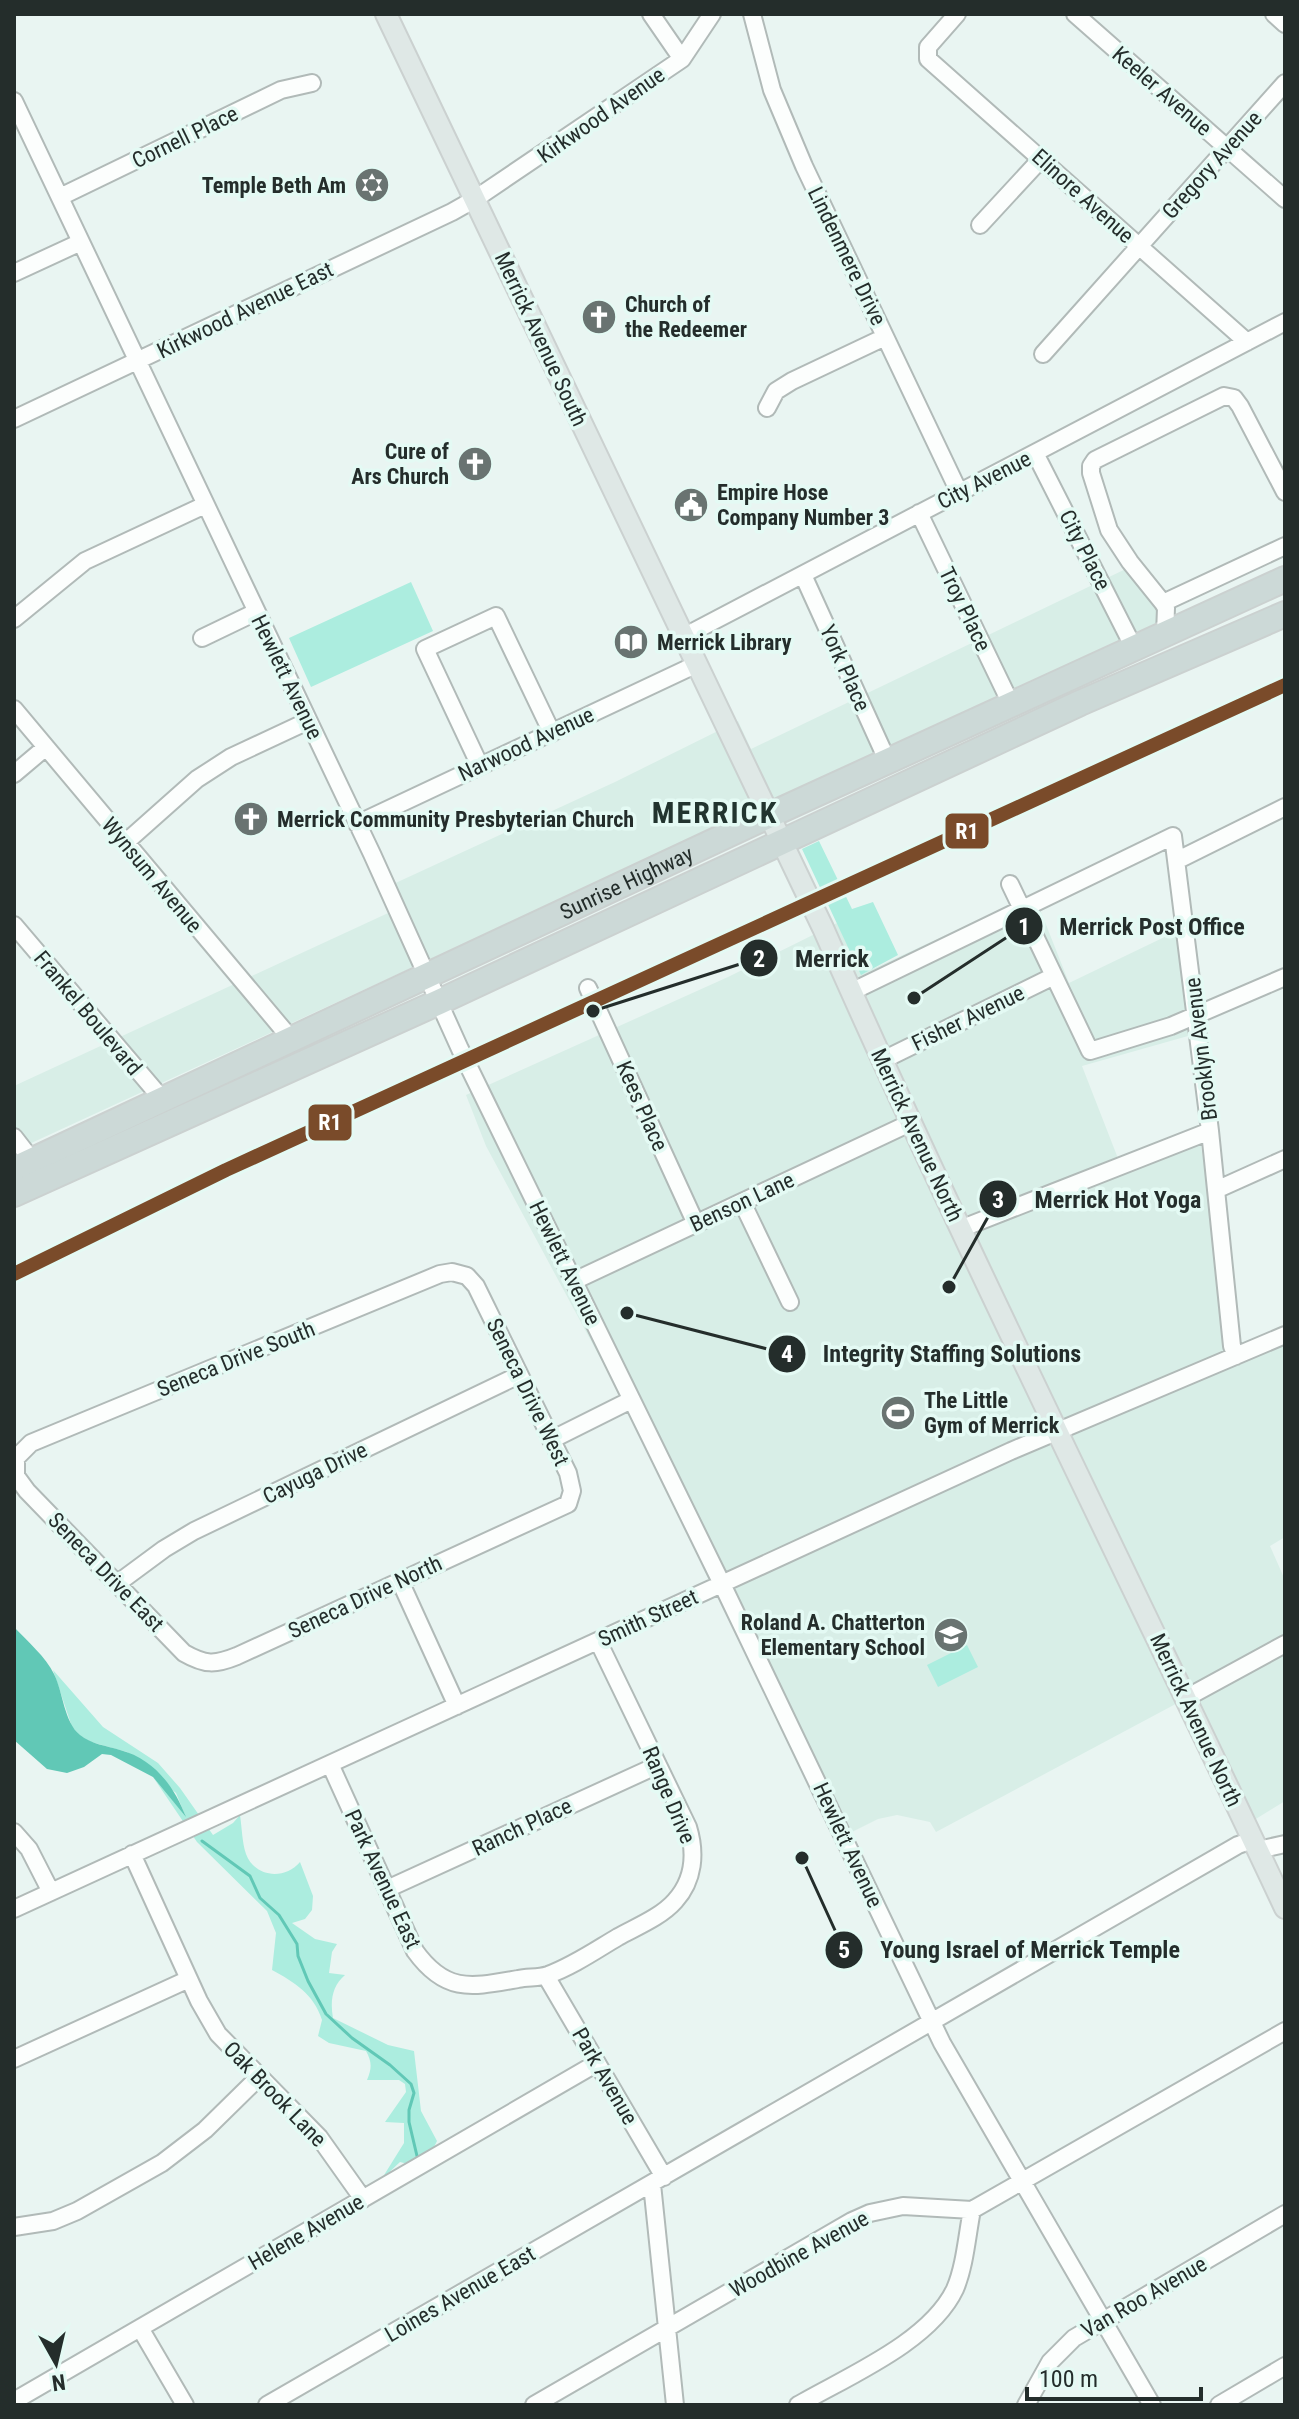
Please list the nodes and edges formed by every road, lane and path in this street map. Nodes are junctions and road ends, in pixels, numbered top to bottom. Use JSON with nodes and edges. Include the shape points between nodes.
{"nodes":[{"id":1,"x":386,"y":14,"type":"edge"},
{"id":2,"x":651,"y":14,"type":"edge"},
{"id":3,"x":712,"y":14,"type":"edge"},
{"id":4,"x":752,"y":14,"type":"edge"},
{"id":5,"x":957,"y":14,"type":"edge"},
{"id":6,"x":1075,"y":14,"type":"edge"},
{"id":7,"x":1274,"y":14,"type":"edge"},
{"id":8,"x":1285,"y":24,"type":"edge"},
{"id":9,"x":682,"y":59,"type":"junction"},
{"id":10,"x":312,"y":83,"type":"dead end"},
{"id":11,"x":1285,"y":83,"type":"edge"},
{"id":12,"x":14,"y":101,"type":"edge"},
{"id":13,"x":1227,"y":148,"type":"junction"},
{"id":14,"x":1041,"y":159,"type":"junction"},
{"id":15,"x":60,"y":197,"type":"junction"},
{"id":16,"x":475,"y":199,"type":"junction"},
{"id":17,"x":1285,"y":199,"type":"edge"},
{"id":18,"x":980,"y":225,"type":"dead end"},
{"id":19,"x":81,"y":242,"type":"junction"},
{"id":20,"x":1139,"y":247,"type":"junction"},
{"id":21,"x":14,"y":273,"type":"edge"},
{"id":22,"x":1285,"y":322,"type":"edge"},
{"id":23,"x":885,"y":337,"type":"junction"},
{"id":24,"x":1247,"y":342,"type":"junction"},
{"id":25,"x":1043,"y":354,"type":"dead end"},
{"id":26,"x":138,"y":362,"type":"junction"},
{"id":27,"x":767,"y":408,"type":"dead end"},
{"id":28,"x":14,"y":419,"type":"edge"},
{"id":29,"x":1035,"y":453,"type":"junction"},
{"id":30,"x":959,"y":492,"type":"junction"},
{"id":31,"x":1285,"y":492,"type":"edge"},
{"id":32,"x":205,"y":505,"type":"junction"},
{"id":33,"x":919,"y":513,"type":"junction"},
{"id":34,"x":1285,"y":546,"type":"edge"},
{"id":35,"x":803,"y":575,"type":"junction"},
{"id":36,"x":1285,"y":579,"type":"edge"},
{"id":37,"x":1163,"y":603,"type":"junction"},
{"id":38,"x":256,"y":612,"type":"junction"},
{"id":39,"x":1285,"y":614,"type":"edge"},
{"id":40,"x":14,"y":619,"type":"edge"},
{"id":41,"x":1165,"y":634,"type":"junction"},
{"id":42,"x":683,"y":637,"type":"junction"},
{"id":43,"x":202,"y":638,"type":"dead end"},
{"id":44,"x":1134,"y":648,"type":"junction"},
{"id":45,"x":695,"y":665,"type":"junction"},
{"id":46,"x":1011,"y":704,"type":"junction"},
{"id":47,"x":14,"y":709,"type":"edge"},
{"id":48,"x":308,"y":721,"type":"junction"},
{"id":49,"x":552,"y":733,"type":"junction"},
{"id":50,"x":46,"y":747,"type":"junction"},
{"id":51,"x":888,"y":762,"type":"junction"},
{"id":52,"x":480,"y":766,"type":"junction"},
{"id":53,"x":14,"y":774,"type":"edge"},
{"id":54,"x":1285,"y":807,"type":"edge"},
{"id":55,"x":768,"y":816,"type":"junction"},
{"id":56,"x":357,"y":824,"type":"junction"},
{"id":57,"x":780,"y":842,"type":"junction"},
{"id":58,"x":125,"y":843,"type":"junction"},
{"id":59,"x":1178,"y":860,"type":"junction"},
{"id":60,"x":1010,"y":884,"type":"dead end"},
{"id":61,"x":1023,"y":909,"type":"junction"},
{"id":62,"x":14,"y":925,"type":"edge"},
{"id":63,"x":1054,"y":976,"type":"junction"},
{"id":64,"x":428,"y":977,"type":"junction"},
{"id":65,"x":1285,"y":977,"type":"edge"},
{"id":66,"x":588,"y":988,"type":"dead end"},
{"id":67,"x":851,"y":992,"type":"junction"},
{"id":68,"x":439,"y":1002,"type":"junction"},
{"id":69,"x":1197,"y":1016,"type":"junction"},
{"id":70,"x":292,"y":1040,"type":"junction"},
{"id":71,"x":881,"y":1061,"type":"junction"},
{"id":72,"x":163,"y":1100,"type":"junction"},
{"id":73,"x":910,"y":1123,"type":"junction"},
{"id":74,"x":1210,"y":1131,"type":"junction"},
{"id":75,"x":14,"y":1137,"type":"edge"},
{"id":76,"x":1285,"y":1159,"type":"edge"},
{"id":77,"x":31,"y":1169,"type":"edge"},
{"id":78,"x":1216,"y":1190,"type":"junction"},
{"id":79,"x":14,"y":1194,"type":"edge"},
{"id":80,"x":742,"y":1202,"type":"junction"},
{"id":81,"x":696,"y":1224,"type":"junction"},
{"id":82,"x":960,"y":1229,"type":"junction"},
{"id":83,"x":452,"y":1272,"type":"joint"},
{"id":84,"x":574,"y":1281,"type":"junction"},
{"id":85,"x":790,"y":1302,"type":"dead end"},
{"id":86,"x":1285,"y":1335,"type":"edge"},
{"id":87,"x":1236,"y":1356,"type":"junction"},
{"id":88,"x":519,"y":1375,"type":"junction"},
{"id":89,"x":631,"y":1400,"type":"junction"},
{"id":90,"x":1058,"y":1432,"type":"junction"},
{"id":91,"x":551,"y":1440,"type":"junction"},
{"id":92,"x":22,"y":1450,"type":"joint"},
{"id":93,"x":545,"y":1514,"type":"joint"},
{"id":94,"x":400,"y":1581,"type":"junction"},
{"id":95,"x":118,"y":1583,"type":"junction"},
{"id":96,"x":722,"y":1584,"type":"junction"},
{"id":97,"x":598,"y":1641,"type":"junction"},
{"id":98,"x":1285,"y":1644,"type":"edge"},
{"id":99,"x":184,"y":1653,"type":"joint"},
{"id":100,"x":1186,"y":1698,"type":"junction"},
{"id":101,"x":457,"y":1706,"type":"junction"},
{"id":102,"x":330,"y":1764,"type":"junction"},
{"id":103,"x":658,"y":1765,"type":"junction"},
{"id":104,"x":14,"y":1832,"type":"edge"},
{"id":105,"x":1285,"y":1844,"type":"edge"},
{"id":106,"x":1256,"y":1845,"type":"junction"},
{"id":107,"x":132,"y":1854,"type":"junction"},
{"id":108,"x":387,"y":1889,"type":"junction"},
{"id":109,"x":51,"y":1892,"type":"junction"},
{"id":110,"x":1285,"y":1908,"type":"edge"},
{"id":111,"x":14,"y":1909,"type":"edge"},
{"id":112,"x":546,"y":1976,"type":"junction"},
{"id":113,"x":189,"y":1979,"type":"junction"},
{"id":114,"x":932,"y":2023,"type":"junction"},
{"id":115,"x":1285,"y":2031,"type":"edge"},
{"id":116,"x":14,"y":2059,"type":"edge"},
{"id":117,"x":597,"y":2063,"type":"junction"},
{"id":118,"x":258,"y":2078,"type":"junction"},
{"id":119,"x":658,"y":2180,"type":"junction"},
{"id":120,"x":1023,"y":2183,"type":"junction"},
{"id":121,"x":363,"y":2199,"type":"junction"},
{"id":122,"x":972,"y":2210,"type":"junction"},
{"id":123,"x":1285,"y":2214,"type":"edge"},
{"id":124,"x":14,"y":2227,"type":"edge"},
{"id":125,"x":1103,"y":2321,"type":"junction"},
{"id":126,"x":668,"y":2327,"type":"junction"},
{"id":127,"x":140,"y":2328,"type":"junction"},
{"id":128,"x":1285,"y":2366,"type":"edge"},
{"id":129,"x":14,"y":2401,"type":"edge"},
{"id":130,"x":185,"y":2405,"type":"edge"},
{"id":131,"x":267,"y":2405,"type":"edge"},
{"id":132,"x":534,"y":2405,"type":"edge"},
{"id":133,"x":675,"y":2405,"type":"edge"},
{"id":134,"x":798,"y":2405,"type":"edge"},
{"id":135,"x":1026,"y":2405,"type":"edge"},
{"id":136,"x":1152,"y":2405,"type":"edge"},
{"id":137,"x":1219,"y":2405,"type":"edge"}],
"edges":[{"from":1,"to":16,"type":"main road","name":"Merrick Avenue South"},
{"from":2,"to":9,"type":"street"},
{"from":3,"to":9,"type":"street","name":"Kirkwood Avenue"},
{"from":4,"to":23,"type":"street","name":"Lindenmere Drive","via":[[772,90]]},
{"from":5,"to":14,"type":"street","name":"Elinore Avenue","via":[[928,47],[928,59]]},
{"from":6,"to":13,"type":"street","name":"Keeler Avenue"},
{"from":7,"to":8,"type":"street"},
{"from":9,"to":16,"type":"street","name":"Kirkwood Avenue"},
{"from":10,"to":15,"type":"street","name":"Cornell Place","via":[[281,90]]},
{"from":11,"to":13,"type":"street","name":"Gregory Avenue"},
{"from":12,"to":15,"type":"street","name":"Hewlett Avenue"},
{"from":13,"to":17,"type":"street","name":"Keeler Avenue"},
{"from":13,"to":20,"type":"street","name":"Gregory Avenue"},
{"from":14,"to":18,"type":"street"},
{"from":14,"to":20,"type":"street","name":"Elinore Avenue"},
{"from":15,"to":19,"type":"street","name":"Hewlett Avenue"},
{"from":16,"to":26,"type":"street","name":"Kirkwood Avenue East"},
{"from":16,"to":42,"type":"main road","name":"Merrick Avenue South"},
{"from":19,"to":21,"type":"street"},
{"from":19,"to":26,"type":"street","name":"Hewlett Avenue"},
{"from":20,"to":24,"type":"street","name":"Elinore Avenue"},
{"from":20,"to":25,"type":"street","name":"Gregory Avenue"},
{"from":22,"to":24,"type":"street","name":"City Avenue"},
{"from":23,"to":27,"type":"street","via":[[792,381],[776,391]]},
{"from":23,"to":30,"type":"street","name":"Lindenmere Drive"},
{"from":24,"to":29,"type":"street","name":"City Avenue"},
{"from":26,"to":28,"type":"street","name":"Kirkwood Avenue East"},
{"from":26,"to":32,"type":"street","name":"Hewlett Avenue"},
{"from":29,"to":30,"type":"street","name":"City Avenue"},
{"from":29,"to":44,"type":"street","name":"City Place"},
{"from":30,"to":33,"type":"street","name":"City Avenue"},
{"from":31,"to":37,"type":"street","via":[[1240,406],[1224,396],[1095,460],[1091,473],[1109,530]]},
{"from":32,"to":38,"type":"street","name":"Hewlett Avenue"},
{"from":32,"to":40,"type":"street","via":[[85,561]]},
{"from":33,"to":35,"type":"street","name":"City Avenue"},
{"from":33,"to":46,"type":"street","name":"Troy Place"},
{"from":34,"to":37,"type":"street"},
{"from":35,"to":42,"type":"street","name":"City Avenue"},
{"from":35,"to":51,"type":"street","name":"York Place"},
{"from":36,"to":41,"type":"highway","name":"Sunrise Highway"},
{"from":37,"to":41,"type":"street"},
{"from":38,"to":43,"type":"street"},
{"from":38,"to":48,"type":"street","name":"Hewlett Avenue"},
{"from":39,"to":57,"type":"highway","name":"Sunrise Highway"},
{"from":41,"to":44,"type":"highway","name":"Sunrise Highway"},
{"from":42,"to":45,"type":"main road","name":"Merrick Avenue South"},
{"from":44,"to":46,"type":"highway","name":"Sunrise Highway"},
{"from":45,"to":49,"type":"street","name":"Narwood Avenue"},
{"from":45,"to":55,"type":"main road","name":"Merrick Avenue North"},
{"from":46,"to":51,"type":"highway","name":"Sunrise Highway"},
{"from":47,"to":50,"type":"street","name":"Wynsum Avenue"},
{"from":48,"to":56,"type":"street","name":"Hewlett Avenue"},
{"from":48,"to":58,"type":"street","via":[[197,779]]},
{"from":49,"to":52,"type":"street","name":"Narwood Avenue"},
{"from":49,"to":52,"type":"street","via":[[496,616],[439,642],[425,649]]},
{"from":50,"to":53,"type":"street"},
{"from":50,"to":58,"type":"street","name":"Wynsum Avenue"},
{"from":51,"to":55,"type":"highway","name":"Sunrise Highway"},
{"from":52,"to":56,"type":"street","name":"Narwood Avenue"},
{"from":54,"to":59,"type":"street"},
{"from":55,"to":57,"type":"main road","name":"Merrick Avenue North"},
{"from":55,"to":64,"type":"highway","name":"Sunrise Highway"},
{"from":56,"to":64,"type":"street","name":"Hewlett Avenue"},
{"from":57,"to":67,"type":"main road","name":"Merrick Avenue North"},
{"from":57,"to":68,"type":"highway","name":"Sunrise Highway"},
{"from":58,"to":70,"type":"street","name":"Wynsum Avenue"},
{"from":59,"to":61,"type":"street","via":[[1173,836]]},
{"from":59,"to":69,"type":"street","name":"Brooklyn Avenue"},
{"from":60,"to":61,"type":"street"},
{"from":61,"to":63,"type":"street"},
{"from":61,"to":67,"type":"street"},
{"from":62,"to":72,"type":"street","name":"Frankel Boulevard"},
{"from":63,"to":69,"type":"street","via":[[1090,1051]]},
{"from":63,"to":71,"type":"street","name":"Fisher Avenue"},
{"from":64,"to":68,"type":"street","name":"Hewlett Avenue"},
{"from":64,"to":70,"type":"highway","name":"Sunrise Highway"},
{"from":65,"to":69,"type":"street"},
{"from":66,"to":81,"type":"street","name":"Kees Place"},
{"from":67,"to":71,"type":"main road","name":"Merrick Avenue North"},
{"from":68,"to":77,"type":"highway","name":"Sunrise Highway"},
{"from":68,"to":84,"type":"street","name":"Hewlett Avenue"},
{"from":69,"to":74,"type":"street","name":"Brooklyn Avenue"},
{"from":70,"to":72,"type":"highway","name":"Sunrise Highway"},
{"from":71,"to":73,"type":"main road","name":"Merrick Avenue North"},
{"from":72,"to":77,"type":"highway","name":"Sunrise Highway"},
{"from":73,"to":80,"type":"street","name":"Benson Lane"},
{"from":73,"to":82,"type":"main road","name":"Merrick Avenue North"},
{"from":74,"to":78,"type":"street","name":"Brooklyn Avenue"},
{"from":74,"to":82,"type":"street"},
{"from":75,"to":77,"type":"street"},
{"from":76,"to":78,"type":"street"},
{"from":77,"to":79,"type":"highway","name":"Sunrise Highway"},
{"from":78,"to":87,"type":"street","name":"Brooklyn Avenue"},
{"from":80,"to":81,"type":"street","name":"Benson Lane"},
{"from":80,"to":85,"type":"street"},
{"from":81,"to":84,"type":"street","name":"Benson Lane"},
{"from":82,"to":90,"type":"main road","name":"Merrick Avenue North"},
{"from":83,"to":88,"type":"street","name":"Seneca Drive West","via":[[467,1276],[476,1286]]},
{"from":83,"to":92,"type":"street","name":"Seneca Drive South"},
{"from":84,"to":89,"type":"street","name":"Hewlett Avenue"},
{"from":86,"to":87,"type":"street","name":"Smith Street"},
{"from":87,"to":90,"type":"street","name":"Smith Street"},
{"from":88,"to":91,"type":"street","name":"Seneca Drive West"},
{"from":88,"to":95,"type":"street","name":"Cayuga Drive","via":[[194,1531]]},
{"from":89,"to":91,"type":"street"},
{"from":89,"to":96,"type":"street","name":"Hewlett Avenue"},
{"from":90,"to":96,"type":"street","name":"Smith Street"},
{"from":90,"to":100,"type":"main road","name":"Merrick Avenue North"},
{"from":91,"to":93,"type":"street","name":"Seneca Drive West","via":[[572,1491],[568,1504]]},
{"from":92,"to":95,"type":"street","name":"Seneca Drive East","via":[[16,1458],[16,1476]]},
{"from":93,"to":94,"type":"street","name":"Seneca Drive North"},
{"from":94,"to":99,"type":"street","name":"Seneca Drive North","via":[[218,1663],[200,1662]]},
{"from":94,"to":101,"type":"street"},
{"from":95,"to":99,"type":"street","name":"Seneca Drive East"},
{"from":96,"to":97,"type":"street","name":"Smith Street"},
{"from":96,"to":114,"type":"street","name":"Hewlett Avenue"},
{"from":97,"to":101,"type":"street","name":"Smith Street"},
{"from":97,"to":103,"type":"street","name":"Range Drive"},
{"from":98,"to":100,"type":"street"},
{"from":100,"to":106,"type":"main road","name":"Merrick Avenue North"},
{"from":101,"to":102,"type":"street","name":"Smith Street"},
{"from":102,"to":107,"type":"street","name":"Smith Street"},
{"from":102,"to":108,"type":"street","name":"Park Avenue East"},
{"from":103,"to":108,"type":"street","name":"Ranch Place"},
{"from":103,"to":112,"type":"street","name":"Range Drive","via":[[694,1846],[686,1883],[675,1902],[657,1915]]},
{"from":104,"to":109,"type":"street"},
{"from":105,"to":106,"type":"street","name":"Loines Avenue East"},
{"from":106,"to":110,"type":"main road","name":"Merrick Avenue North"},
{"from":106,"to":114,"type":"street","name":"Loines Avenue East","via":[[1238,1845]]},
{"from":107,"to":109,"type":"street","name":"Smith Street"},
{"from":107,"to":113,"type":"street","name":"Oak Brook Lane"},
{"from":108,"to":112,"type":"street","name":"Park Avenue East","via":[[415,1951],[439,1976],[468,1987]]},
{"from":109,"to":111,"type":"street","name":"Smith Street"},
{"from":112,"to":117,"type":"street","name":"Park Avenue"},
{"from":113,"to":116,"type":"street"},
{"from":113,"to":118,"type":"street","name":"Oak Brook Lane","via":[[218,2034]]},
{"from":114,"to":119,"type":"street","name":"Loines Avenue East"},
{"from":114,"to":120,"type":"street","name":"Hewlett Avenue"},
{"from":115,"to":120,"type":"street"},
{"from":117,"to":119,"type":"street","name":"Park Avenue"},
{"from":117,"to":121,"type":"street","name":"Helene Avenue"},
{"from":118,"to":121,"type":"street","name":"Oak Brook Lane","via":[[319,2137]]},
{"from":118,"to":124,"type":"street","via":[[162,2163],[77,2211]]},
{"from":119,"to":126,"type":"street","name":"Park Avenue"},
{"from":119,"to":131,"type":"street","name":"Loines Avenue East"},
{"from":120,"to":122,"type":"street"},
{"from":120,"to":125,"type":"street","name":"Hewlett Avenue"},
{"from":121,"to":127,"type":"street","name":"Helene Avenue"},
{"from":122,"to":126,"type":"street","name":"Woodbine Avenue","via":[[903,2206],[870,2213]]},
{"from":122,"to":134,"type":"street","via":[[959,2278],[944,2310],[925,2330]]},
{"from":123,"to":125,"type":"street","name":"Van Roo Avenue"},
{"from":125,"to":135,"type":"street","name":"Van Roo Avenue","via":[[1074,2338],[1050,2362]]},
{"from":125,"to":136,"type":"street","name":"Hewlett Avenue"},
{"from":126,"to":132,"type":"street","name":"Woodbine Avenue"},
{"from":126,"to":133,"type":"street","name":"Park Avenue"},
{"from":127,"to":129,"type":"street","name":"Helene Avenue"},
{"from":127,"to":130,"type":"street"},
{"from":128,"to":137,"type":"street"}]}
